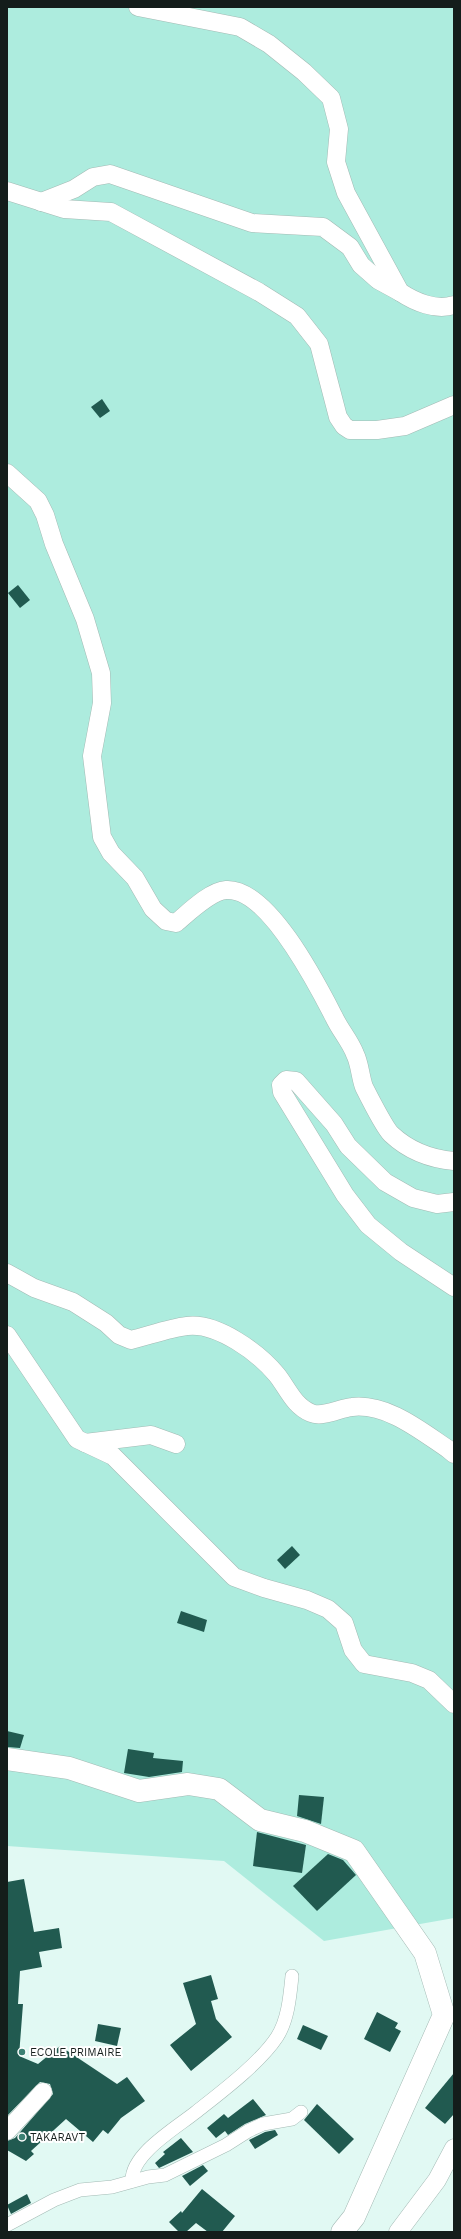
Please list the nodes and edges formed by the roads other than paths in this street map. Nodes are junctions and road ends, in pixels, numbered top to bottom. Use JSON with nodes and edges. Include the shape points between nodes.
{"nodes":[{"id":1,"x":138,"y":7,"type":"edge"},
{"id":2,"x":7,"y":191,"type":"edge"},
{"id":3,"x":41,"y":202,"type":"junction"},
{"id":4,"x":400,"y":292,"type":"junction"},
{"id":5,"x":454,"y":305,"type":"edge"},
{"id":6,"x":454,"y":405,"type":"edge"},
{"id":7,"x":7,"y":473,"type":"edge"},
{"id":8,"x":454,"y":1161,"type":"edge"},
{"id":9,"x":454,"y":1202,"type":"edge"},
{"id":10,"x":7,"y":1273,"type":"edge"},
{"id":11,"x":454,"y":1287,"type":"edge"},
{"id":12,"x":7,"y":1335,"type":"edge"},
{"id":13,"x":85,"y":1443,"type":"junction"},
{"id":14,"x":176,"y":1444,"type":"dead end"},
{"id":15,"x":454,"y":1454,"type":"edge"},
{"id":16,"x":454,"y":1704,"type":"edge"},
{"id":17,"x":7,"y":1759,"type":"edge"},
{"id":18,"x":292,"y":1976,"type":"dead end"},
{"id":19,"x":43,"y":2092,"type":"dead end"},
{"id":20,"x":301,"y":2112,"type":"dead end"},
{"id":21,"x":7,"y":2131,"type":"edge"},
{"id":22,"x":454,"y":2148,"type":"edge"},
{"id":23,"x":132,"y":2181,"type":"junction"},
{"id":24,"x":7,"y":2225,"type":"edge"},
{"id":25,"x":342,"y":2232,"type":"edge"},
{"id":26,"x":398,"y":2232,"type":"edge"}],
"edges":[{"from":1,"to":4,"type":"street","via":[[240,27],[269,44],[331,98],[339,129],[336,162],[346,193]]},
{"from":2,"to":3,"type":"street"},
{"from":3,"to":4,"type":"street","via":[[74,189],[93,178],[110,174],[252,223],[323,227],[350,247],[361,265],[378,280]]},
{"from":3,"to":6,"type":"street","via":[[64,209],[111,212],[259,292],[297,316],[319,344],[338,416],[350,430],[405,426]]},
{"from":4,"to":5,"type":"street","via":[[414,302],[434,306]]},
{"from":7,"to":8,"type":"street","via":[[38,501],[45,515],[54,544],[85,619],[101,673],[102,702],[92,756],[102,837],[111,853],[135,878],[153,909],[166,921],[176,923],[206,898],[225,890],[239,892],[263,908],[293,945],[320,988],[355,1054],[364,1087],[390,1133],[417,1152]]},
{"from":9,"to":11,"type":"street","via":[[437,1204],[413,1198],[385,1182],[348,1146],[334,1124],[296,1080],[286,1080],[281,1085],[282,1092],[341,1189],[368,1225],[401,1252]]},
{"from":10,"to":15,"type":"street","via":[[34,1288],[73,1302],[131,1340],[187,1326],[206,1327],[225,1334],[262,1358],[297,1406],[312,1414],[353,1407],[375,1409],[405,1421]]},
{"from":12,"to":13,"type":"street","via":[[77,1438]]},
{"from":13,"to":14,"type":"street","via":[[151,1435]]},
{"from":13,"to":16,"type":"street","via":[[113,1456],[234,1577],[328,1609],[344,1622],[353,1650],[364,1664],[412,1673],[428,1680]]},
{"from":17,"to":25,"type":"street","via":[[69,1768],[139,1791],[188,1784],[219,1789],[260,1820],[305,1831],[354,1851],[425,1953],[444,2015],[354,2217]]},
{"from":18,"to":23,"type":"street","via":[[288,2008],[277,2037],[248,2069],[150,2147],[132,2173]]},
{"from":19,"to":21,"type":"street"},
{"from":20,"to":23,"type":"street","via":[[292,2119],[263,2124],[248,2131],[164,2176]]},
{"from":22,"to":26,"type":"street","via":[[437,2180]]},
{"from":23,"to":24,"type":"street","via":[[112,2187],[80,2190],[54,2200]]}]}
